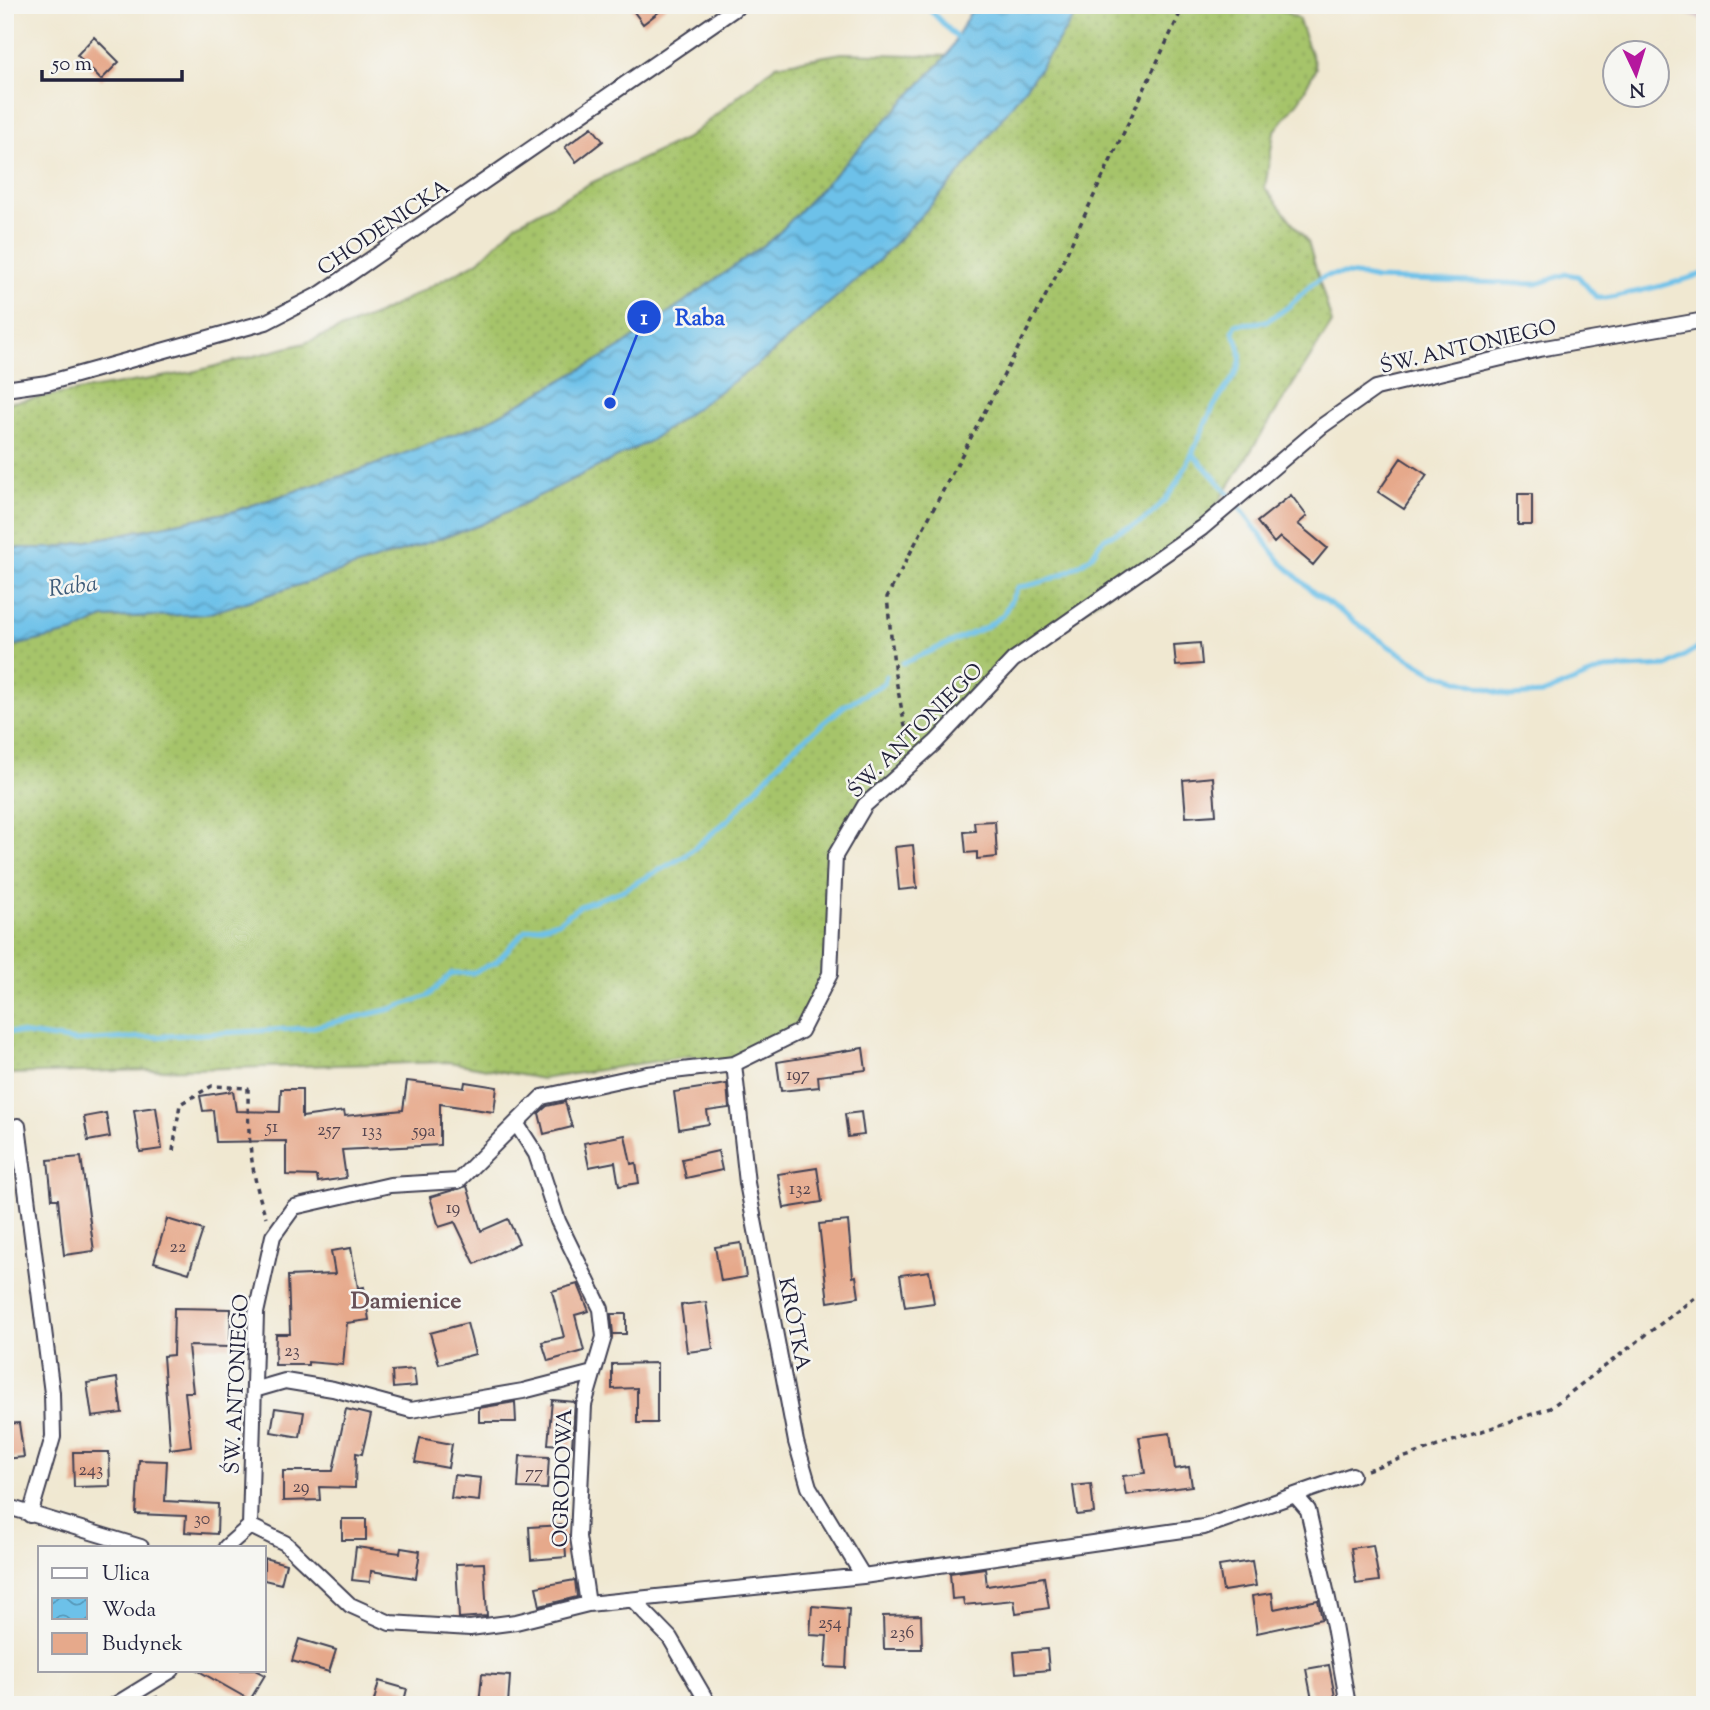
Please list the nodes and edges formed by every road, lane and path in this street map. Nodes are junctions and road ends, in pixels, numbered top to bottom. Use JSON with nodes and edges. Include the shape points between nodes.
{"nodes":[{"id":1,"x":740,"y":5,"type":"edge"},
{"id":2,"x":1184,"y":5,"type":"edge"},
{"id":3,"x":1705,"y":320,"type":"edge"},
{"id":4,"x":5,"y":389,"type":"edge"},
{"id":5,"x":912,"y":763,"type":"junction"},
{"id":6,"x":734,"y":1064,"type":"junction"},
{"id":7,"x":516,"y":1123,"type":"junction"},
{"id":8,"x":18,"y":1126,"type":"dead end"},
{"id":9,"x":173,"y":1151,"type":"dead end"},
{"id":10,"x":273,"y":1236,"type":"junction"},
{"id":11,"x":1705,"y":1290,"type":"edge"},
{"id":12,"x":593,"y":1373,"type":"junction"},
{"id":13,"x":254,"y":1390,"type":"junction"},
{"id":14,"x":1352,"y":1475,"type":"joint"},
{"id":15,"x":1295,"y":1495,"type":"junction"},
{"id":16,"x":5,"y":1506,"type":"edge"},
{"id":17,"x":30,"y":1515,"type":"junction"},
{"id":18,"x":250,"y":1526,"type":"junction"},
{"id":19,"x":138,"y":1546,"type":"edge"},
{"id":20,"x":227,"y":1546,"type":"edge"},
{"id":21,"x":863,"y":1577,"type":"junction"},
{"id":22,"x":633,"y":1600,"type":"junction"},
{"id":23,"x":589,"y":1604,"type":"junction"},
{"id":24,"x":171,"y":1672,"type":"edge"},
{"id":25,"x":115,"y":1705,"type":"edge"},
{"id":26,"x":709,"y":1705,"type":"edge"},
{"id":27,"x":1348,"y":1705,"type":"edge"}],
"edges":[{"from":1,"to":4,"type":"street","name":"CHODENICKA","via":[[322,293],[266,322],[47,383]]},
{"from":2,"to":5,"type":"path","via":[[1055,278],[887,597],[895,676]]},
{"from":3,"to":5,"type":"street","name":"ŚW. ANTONIEGO","via":[[1539,349],[1376,388],[1322,426],[1202,528],[1013,660]]},
{"from":5,"to":6,"type":"street","name":"ŚW. ANTONIEGO","via":[[865,805],[835,856],[830,974],[801,1031]]},
{"from":6,"to":7,"type":"street","name":"ŚW. ANTONIEGO","via":[[647,1074],[542,1097]]},
{"from":6,"to":21,"type":"street","name":"KRÓTKA","via":[[747,1183],[796,1442],[809,1487]]},
{"from":7,"to":10,"type":"street","name":"ŚW. ANTONIEGO","via":[[458,1181],[390,1185],[294,1207]]},
{"from":7,"to":12,"type":"street","name":"OGRODOWA","via":[[537,1154],[558,1221],[601,1308],[604,1337]]},
{"from":8,"to":17,"type":"street","via":[[52,1393],[53,1437]]},
{"from":9,"to":10,"type":"path","via":[[180,1104],[212,1086],[248,1088],[253,1180]]},
{"from":10,"to":13,"type":"street","name":"ŚW. ANTONIEGO","via":[[256,1313]]},
{"from":11,"to":14,"type":"path","via":[[1550,1408]]},
{"from":12,"to":13,"type":"street","via":[[523,1391],[411,1410],[285,1381]]},
{"from":12,"to":23,"type":"street","name":"OGRODOWA","via":[[584,1405],[578,1537]]},
{"from":13,"to":18,"type":"street","name":"ŚW. ANTONIEGO"},
{"from":14,"to":15,"type":"street"},
{"from":15,"to":21,"type":"street","via":[[1205,1527]]},
{"from":15,"to":27,"type":"street","via":[[1308,1510]]},
{"from":16,"to":17,"type":"street"},
{"from":17,"to":19,"type":"street"},
{"from":18,"to":20,"type":"street"},
{"from":18,"to":23,"type":"street","via":[[285,1544],[350,1605],[390,1623],[470,1628]]},
{"from":21,"to":22,"type":"street"},
{"from":22,"to":23,"type":"street"},
{"from":22,"to":26,"type":"street","via":[[670,1638]]},
{"from":24,"to":25,"type":"street"}]}
